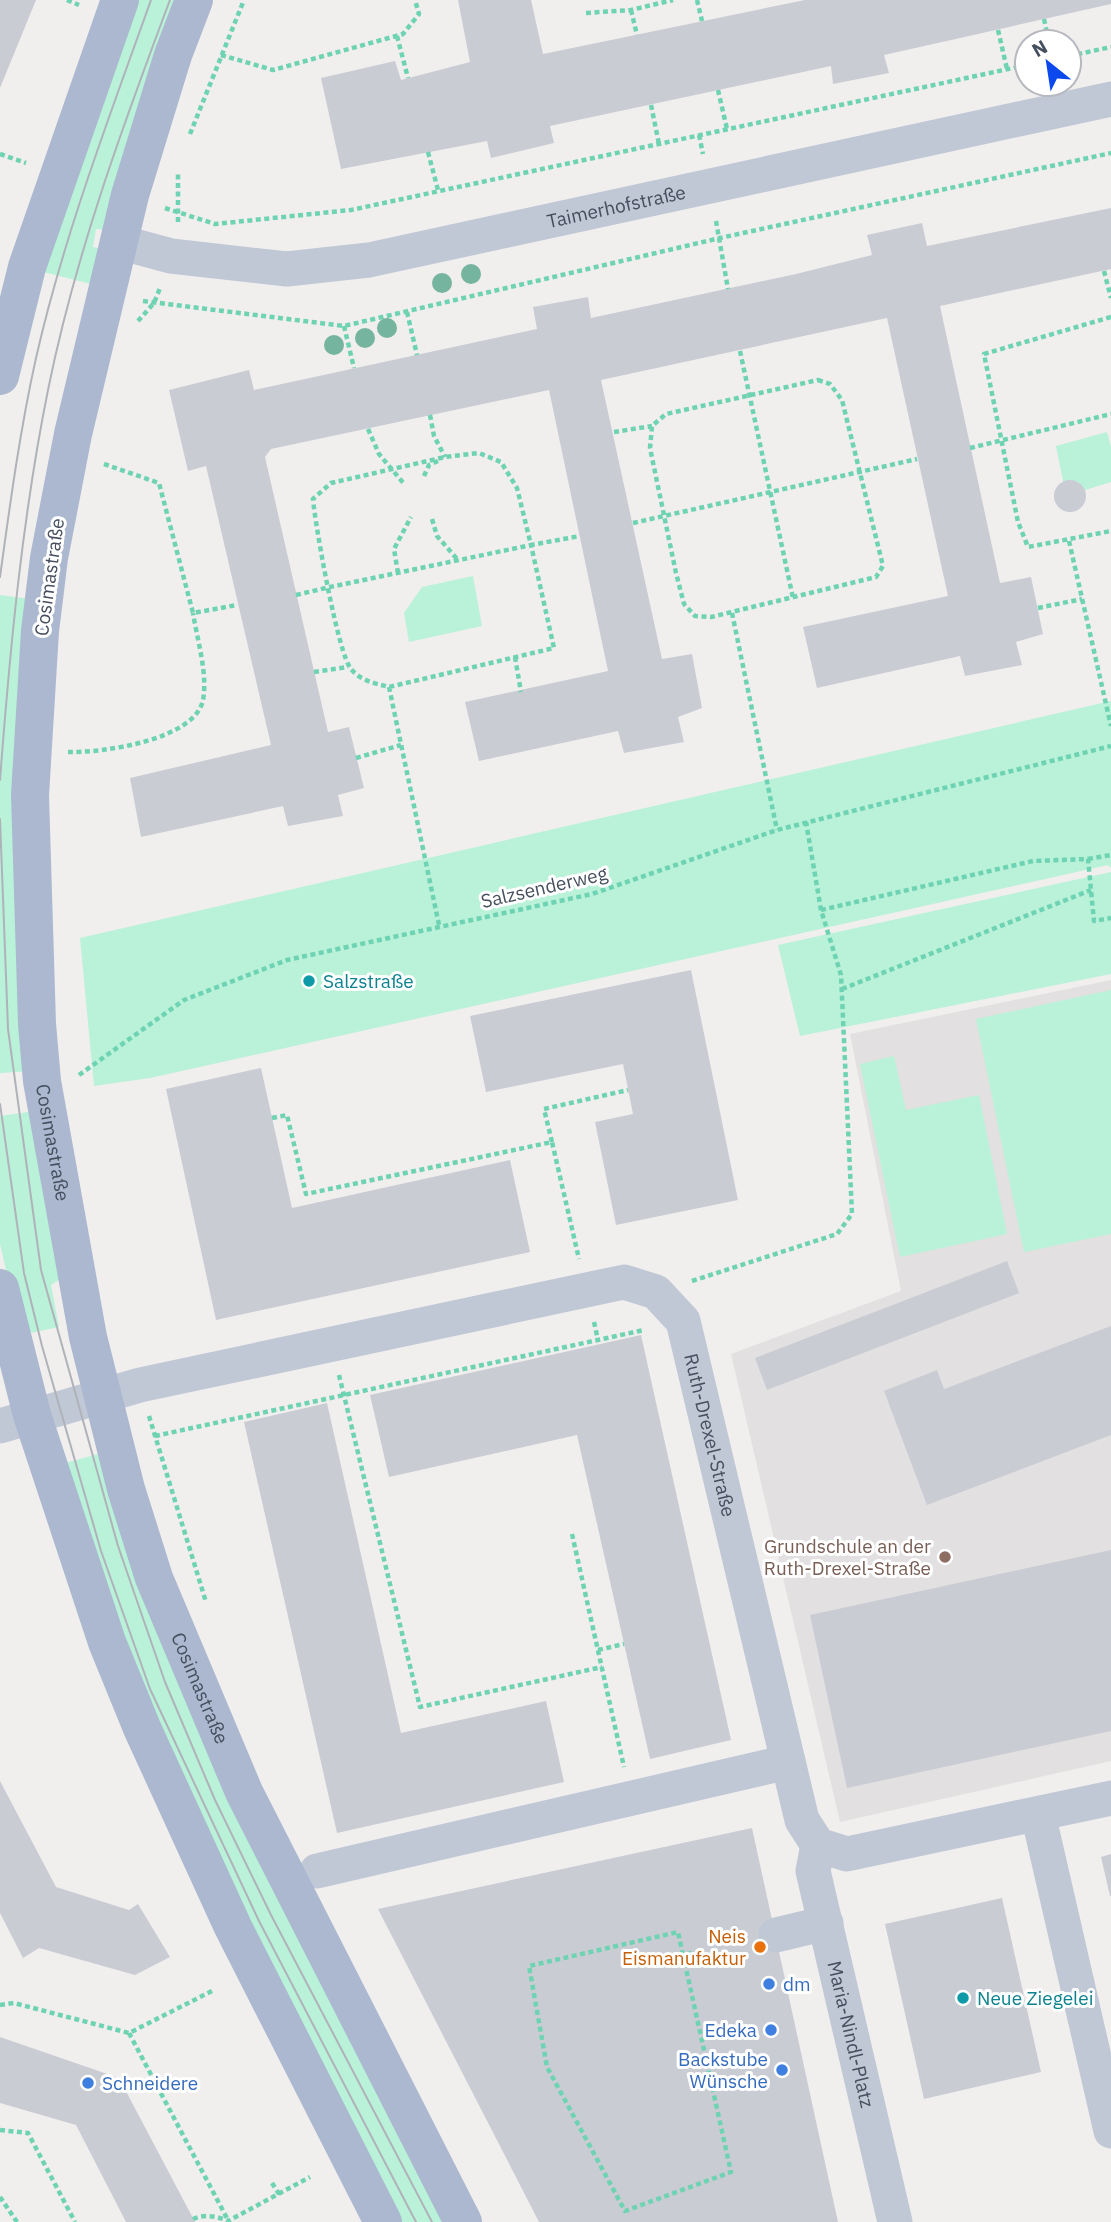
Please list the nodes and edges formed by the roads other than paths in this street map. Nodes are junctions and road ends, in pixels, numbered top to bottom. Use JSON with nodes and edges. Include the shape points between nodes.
{"nodes":[{"id":1,"x":120,"y":0,"type":"edge"},
{"id":2,"x":194,"y":0,"type":"edge"},
{"id":3,"x":1111,"y":99,"type":"edge"},
{"id":4,"x":119,"y":242,"type":"junction"},
{"id":5,"x":0,"y":376,"type":"edge"},
{"id":6,"x":0,"y":1288,"type":"edge"},
{"id":7,"x":102,"y":1395,"type":"junction"},
{"id":8,"x":16,"y":1420,"type":"edge"},
{"id":9,"x":788,"y":1762,"type":"junction"},
{"id":10,"x":1111,"y":1798,"type":"edge"},
{"id":11,"x":1038,"y":1814,"type":"junction"},
{"id":12,"x":818,"y":1845,"type":"junction"},
{"id":13,"x":317,"y":1871,"type":"dead end"},
{"id":14,"x":826,"y":1923,"type":"junction"},
{"id":15,"x":776,"y":1935,"type":"dead end"},
{"id":16,"x":1111,"y":2131,"type":"edge"},
{"id":17,"x":383,"y":2222,"type":"edge"},
{"id":18,"x":463,"y":2222,"type":"edge"},
{"id":19,"x":895,"y":2222,"type":"edge"}],
"edges":[{"from":1,"to":5,"type":"main road","via":[[27,267]]},
{"from":2,"to":4,"type":"main road","name":"Cosimastraße","via":[[173,55]]},
{"from":3,"to":4,"type":"street","name":"Taimerhofstraße","via":[[369,260],[287,270],[172,256]]},
{"from":4,"to":7,"type":"main road","name":"Cosimastraße","via":[[49,558],[30,795],[43,1081]]},
{"from":6,"to":8,"type":"main road"},
{"from":7,"to":8,"type":"street"},
{"from":7,"to":9,"type":"street","name":"Ruth-Drexel-Straße","via":[[624,1282],[656,1292],[682,1321]]},
{"from":7,"to":18,"type":"main road","name":"Cosimastraße","via":[[154,1578],[244,1792]]},
{"from":8,"to":17,"type":"main road","via":[[142,1728],[233,1927]]},
{"from":9,"to":12,"type":"street","name":"Ruth-Drexel-Straße","via":[[802,1820]]},
{"from":9,"to":13,"type":"street"},
{"from":10,"to":11,"type":"street"},
{"from":11,"to":12,"type":"street","via":[[847,1854]]},
{"from":11,"to":16,"type":"street"},
{"from":12,"to":14,"type":"street","name":"Maria-Nindl-Platz","via":[[813,1871]]},
{"from":14,"to":15,"type":"street"},
{"from":14,"to":19,"type":"street","name":"Maria-Nindl-Platz"}]}
